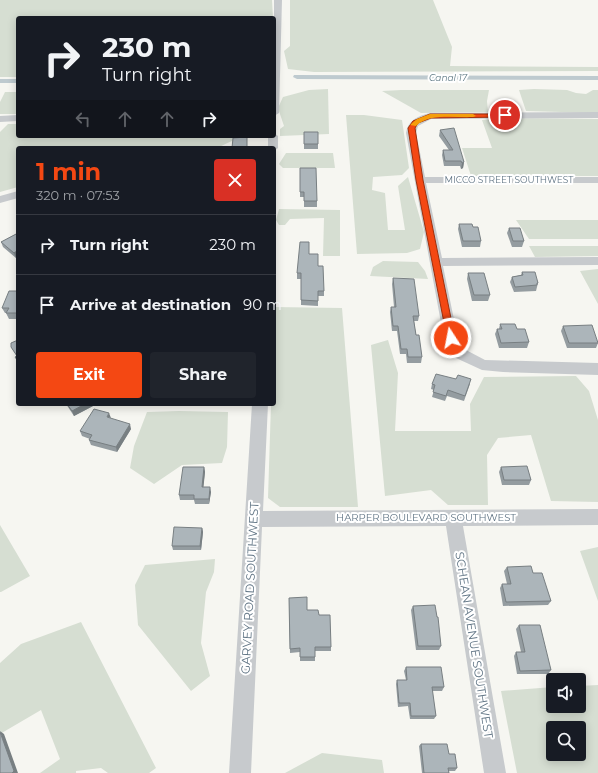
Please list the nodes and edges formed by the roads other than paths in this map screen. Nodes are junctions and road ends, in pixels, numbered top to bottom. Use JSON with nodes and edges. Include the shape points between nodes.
{"nodes":[{"id":1,"x":278,"y":0,"type":"edge"},
{"id":2,"x":276,"y":56,"type":"edge"},
{"id":3,"x":598,"y":115,"type":"edge"},
{"id":4,"x":16,"y":118,"type":"edge"},
{"id":5,"x":0,"y":119,"type":"edge"},
{"id":6,"x":419,"y":180,"type":"junction"},
{"id":7,"x":598,"y":180,"type":"edge"},
{"id":8,"x":16,"y":195,"type":"edge"},
{"id":9,"x":0,"y":200,"type":"edge"},
{"id":10,"x":598,"y":261,"type":"edge"},
{"id":11,"x":436,"y":262,"type":"junction"},
{"id":12,"x":597,"y":373,"type":"edge"},
{"id":13,"x":260,"y":406,"type":"edge"},
{"id":14,"x":453,"y":517,"type":"junction"},
{"id":15,"x":598,"y":517,"type":"edge"},
{"id":16,"x":253,"y":519,"type":"junction"},
{"id":17,"x":240,"y":773,"type":"edge"},
{"id":18,"x":495,"y":773,"type":"edge"}],
"edges":[{"from":1,"to":2,"type":"street"},
{"from":3,"to":6,"type":"street","via":[[430,116],[415,122],[411,133]]},
{"from":4,"to":5,"type":"street"},
{"from":6,"to":7,"type":"street","name":"MICCO STREET SOUTHWEST"},
{"from":6,"to":11,"type":"street"},
{"from":8,"to":9,"type":"street"},
{"from":10,"to":11,"type":"street"},
{"from":11,"to":12,"type":"street","via":[[451,338],[454,347],[461,354],[482,365]]},
{"from":13,"to":16,"type":"street","name":"GARVEY ROAD SOUTHWEST"},
{"from":14,"to":15,"type":"street","name":"HARPER BOULEVARD SOUTHWEST"},
{"from":14,"to":16,"type":"street","name":"HARPER BOULEVARD SOUTHWEST"},
{"from":14,"to":18,"type":"street","name":"SCHEAN AVENUE SOUTHWEST"},
{"from":16,"to":17,"type":"street","name":"GARVEY ROAD SOUTHWEST"}]}
